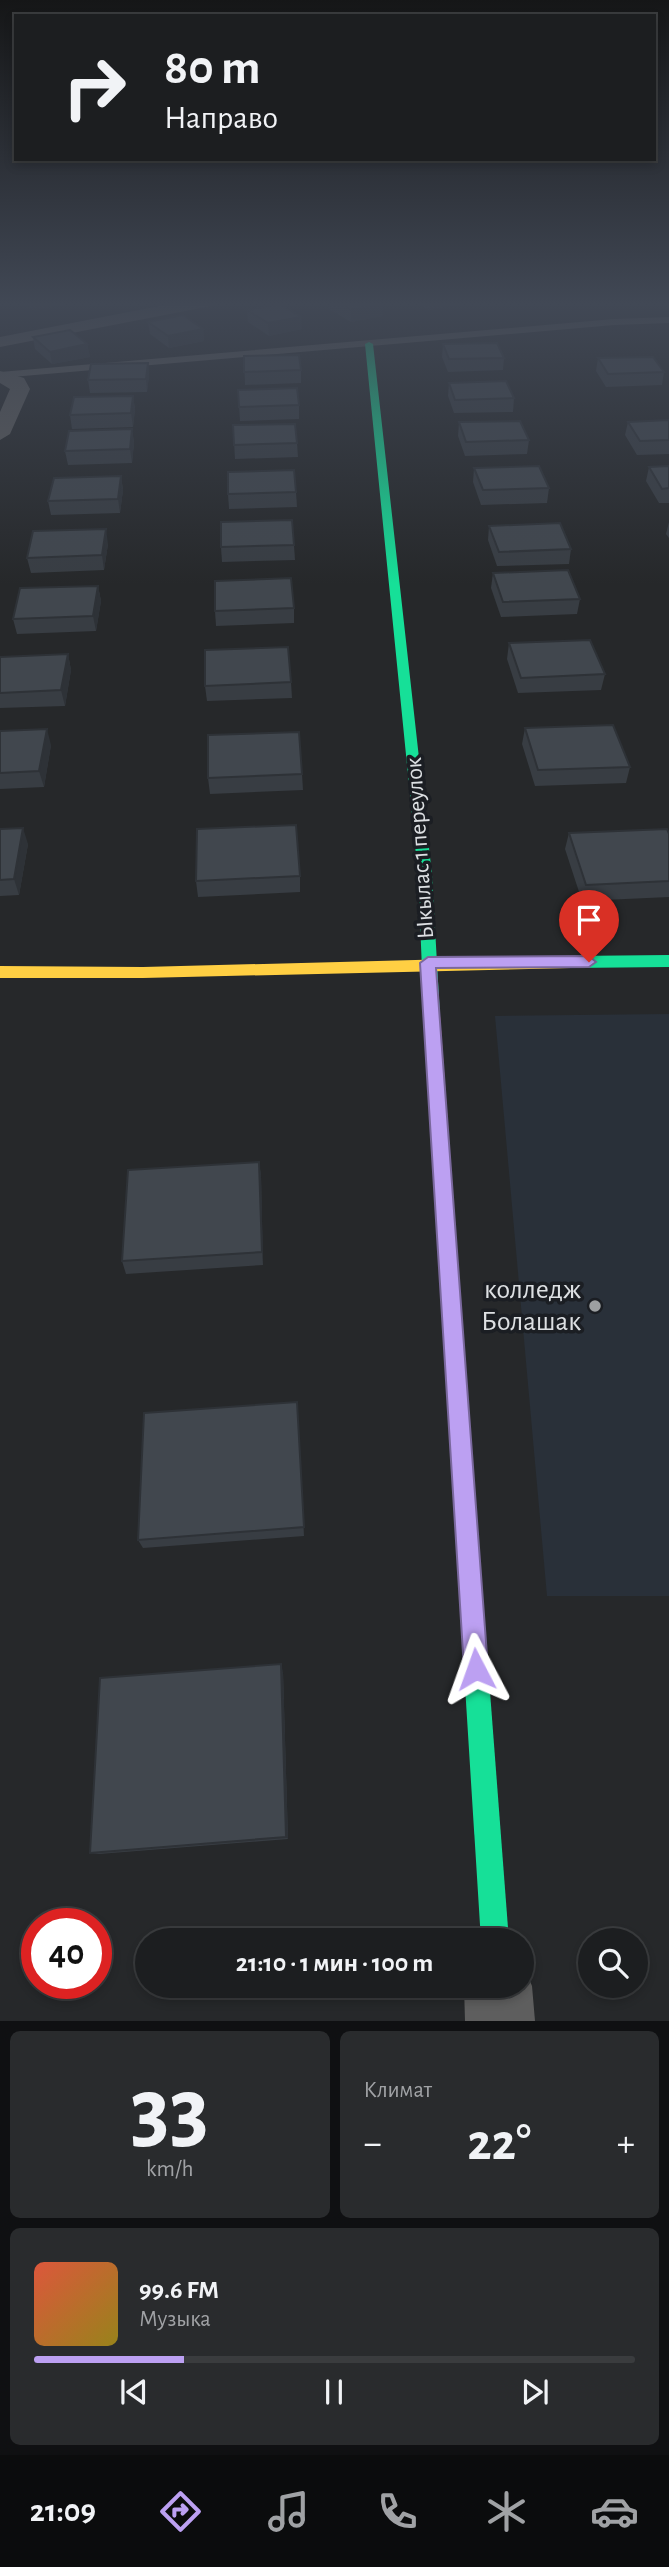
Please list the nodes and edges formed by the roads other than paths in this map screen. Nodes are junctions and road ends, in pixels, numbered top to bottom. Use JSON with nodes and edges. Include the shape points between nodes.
{"nodes":[{"id":1,"x":17,"y":395,"type":"edge"},
{"id":2,"x":374,"y":395,"type":"edge"},
{"id":3,"x":0,"y":434,"type":"edge"},
{"id":4,"x":669,"y":961,"type":"edge"},
{"id":5,"x":428,"y":963,"type":"junction"},
{"id":6,"x":0,"y":972,"type":"edge"},
{"id":7,"x":494,"y":1928,"type":"edge"},
{"id":8,"x":499,"y":1998,"type":"edge"},
{"id":9,"x":500,"y":2021,"type":"edge"}],
"edges":[{"from":1,"to":3,"type":"street"},
{"from":2,"to":5,"type":"street","name":"Ыкылас 1 переулок","via":[[424,862]]},
{"from":4,"to":5,"type":"street"},
{"from":5,"to":6,"type":"street","via":[[133,975]]},
{"from":5,"to":7,"type":"street","name":"Ыкылас 1 переулок"},
{"from":8,"to":9,"type":"street"}]}
